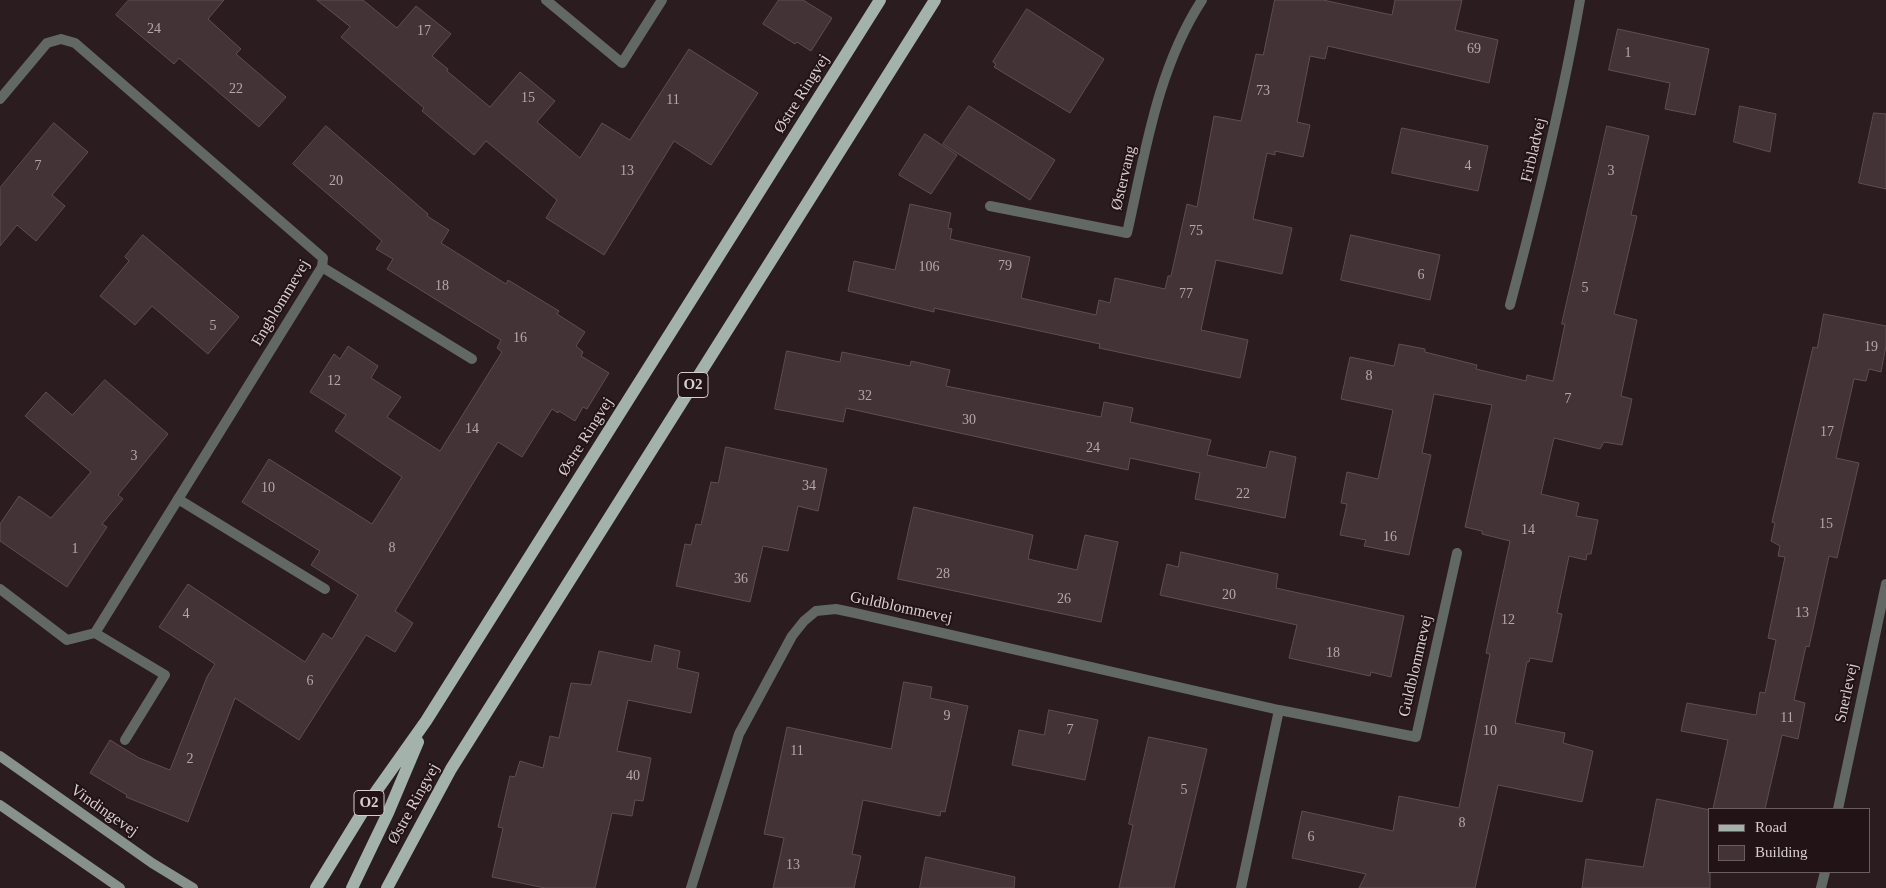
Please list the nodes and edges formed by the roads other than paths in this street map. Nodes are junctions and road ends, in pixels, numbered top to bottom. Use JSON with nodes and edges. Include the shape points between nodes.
{"nodes":[{"id":1,"x":546,"y":0,"type":"edge"},
{"id":2,"x":662,"y":0,"type":"edge"},
{"id":3,"x":880,"y":0,"type":"edge"},
{"id":4,"x":934,"y":0,"type":"edge"},
{"id":5,"x":1202,"y":0,"type":"edge"},
{"id":6,"x":1580,"y":0,"type":"edge"},
{"id":7,"x":0,"y":99,"type":"edge"},
{"id":8,"x":990,"y":206,"type":"dead end"},
{"id":9,"x":322,"y":267,"type":"junction"},
{"id":10,"x":1510,"y":305,"type":"dead end"},
{"id":11,"x":472,"y":359,"type":"dead end"},
{"id":12,"x":178,"y":499,"type":"junction"},
{"id":13,"x":1457,"y":553,"type":"dead end"},
{"id":14,"x":1886,"y":584,"type":"edge"},
{"id":15,"x":0,"y":589,"type":"edge"},
{"id":16,"x":325,"y":589,"type":"dead end"},
{"id":17,"x":95,"y":633,"type":"junction"},
{"id":18,"x":1279,"y":710,"type":"junction"},
{"id":19,"x":426,"y":722,"type":"junction"},
{"id":20,"x":125,"y":740,"type":"dead end"},
{"id":21,"x":0,"y":756,"type":"edge"},
{"id":22,"x":0,"y":805,"type":"edge"},
{"id":23,"x":1838,"y":808,"type":"edge"},
{"id":24,"x":1825,"y":873,"type":"edge"},
{"id":25,"x":120,"y":888,"type":"edge"},
{"id":26,"x":193,"y":888,"type":"edge"},
{"id":27,"x":316,"y":888,"type":"edge"},
{"id":28,"x":352,"y":888,"type":"edge"},
{"id":29,"x":387,"y":888,"type":"edge"},
{"id":30,"x":691,"y":888,"type":"edge"},
{"id":31,"x":1241,"y":888,"type":"edge"},
{"id":32,"x":1822,"y":888,"type":"edge"}],
"edges":[{"from":1,"to":2,"type":"street","via":[[622,63]]},
{"from":3,"to":19,"type":"main road","name":"Østre Ringvej","number":"O2"},
{"from":4,"to":29,"type":"main road","name":"Østre Ringvej","number":"O2","via":[[451,769]]},
{"from":5,"to":8,"type":"street","name":"Østervang","via":[[1191,17],[1157,98],[1127,233]]},
{"from":6,"to":10,"type":"street","name":"Firbladvej","via":[[1537,206]]},
{"from":7,"to":9,"type":"street","name":"Engblommevej","via":[[47,43],[61,39],[74,43],[319,252],[323,258]]},
{"from":9,"to":11,"type":"street"},
{"from":9,"to":12,"type":"street","name":"Engblommevej"},
{"from":12,"to":16,"type":"street"},
{"from":12,"to":17,"type":"street","name":"Engblommevej"},
{"from":13,"to":18,"type":"street","name":"Guldblommevej","via":[[1416,737]]},
{"from":14,"to":23,"type":"street","name":"Snerlevej"},
{"from":15,"to":17,"type":"street","via":[[67,640]]},
{"from":17,"to":20,"type":"street","via":[[165,674]]},
{"from":18,"to":30,"type":"street","name":"Guldblommevej","via":[[855,612],[836,609],[816,612],[792,636],[742,726]]},
{"from":18,"to":31,"type":"street"},
{"from":19,"to":27,"type":"main road","name":"Østre Ringvej","number":"O2","via":[[370,800]]},
{"from":19,"to":28,"type":"main road"},
{"from":21,"to":26,"type":"main road","name":"Vindingevej","via":[[152,863]]},
{"from":22,"to":25,"type":"main road"},
{"from":24,"to":32,"type":"street"}]}
